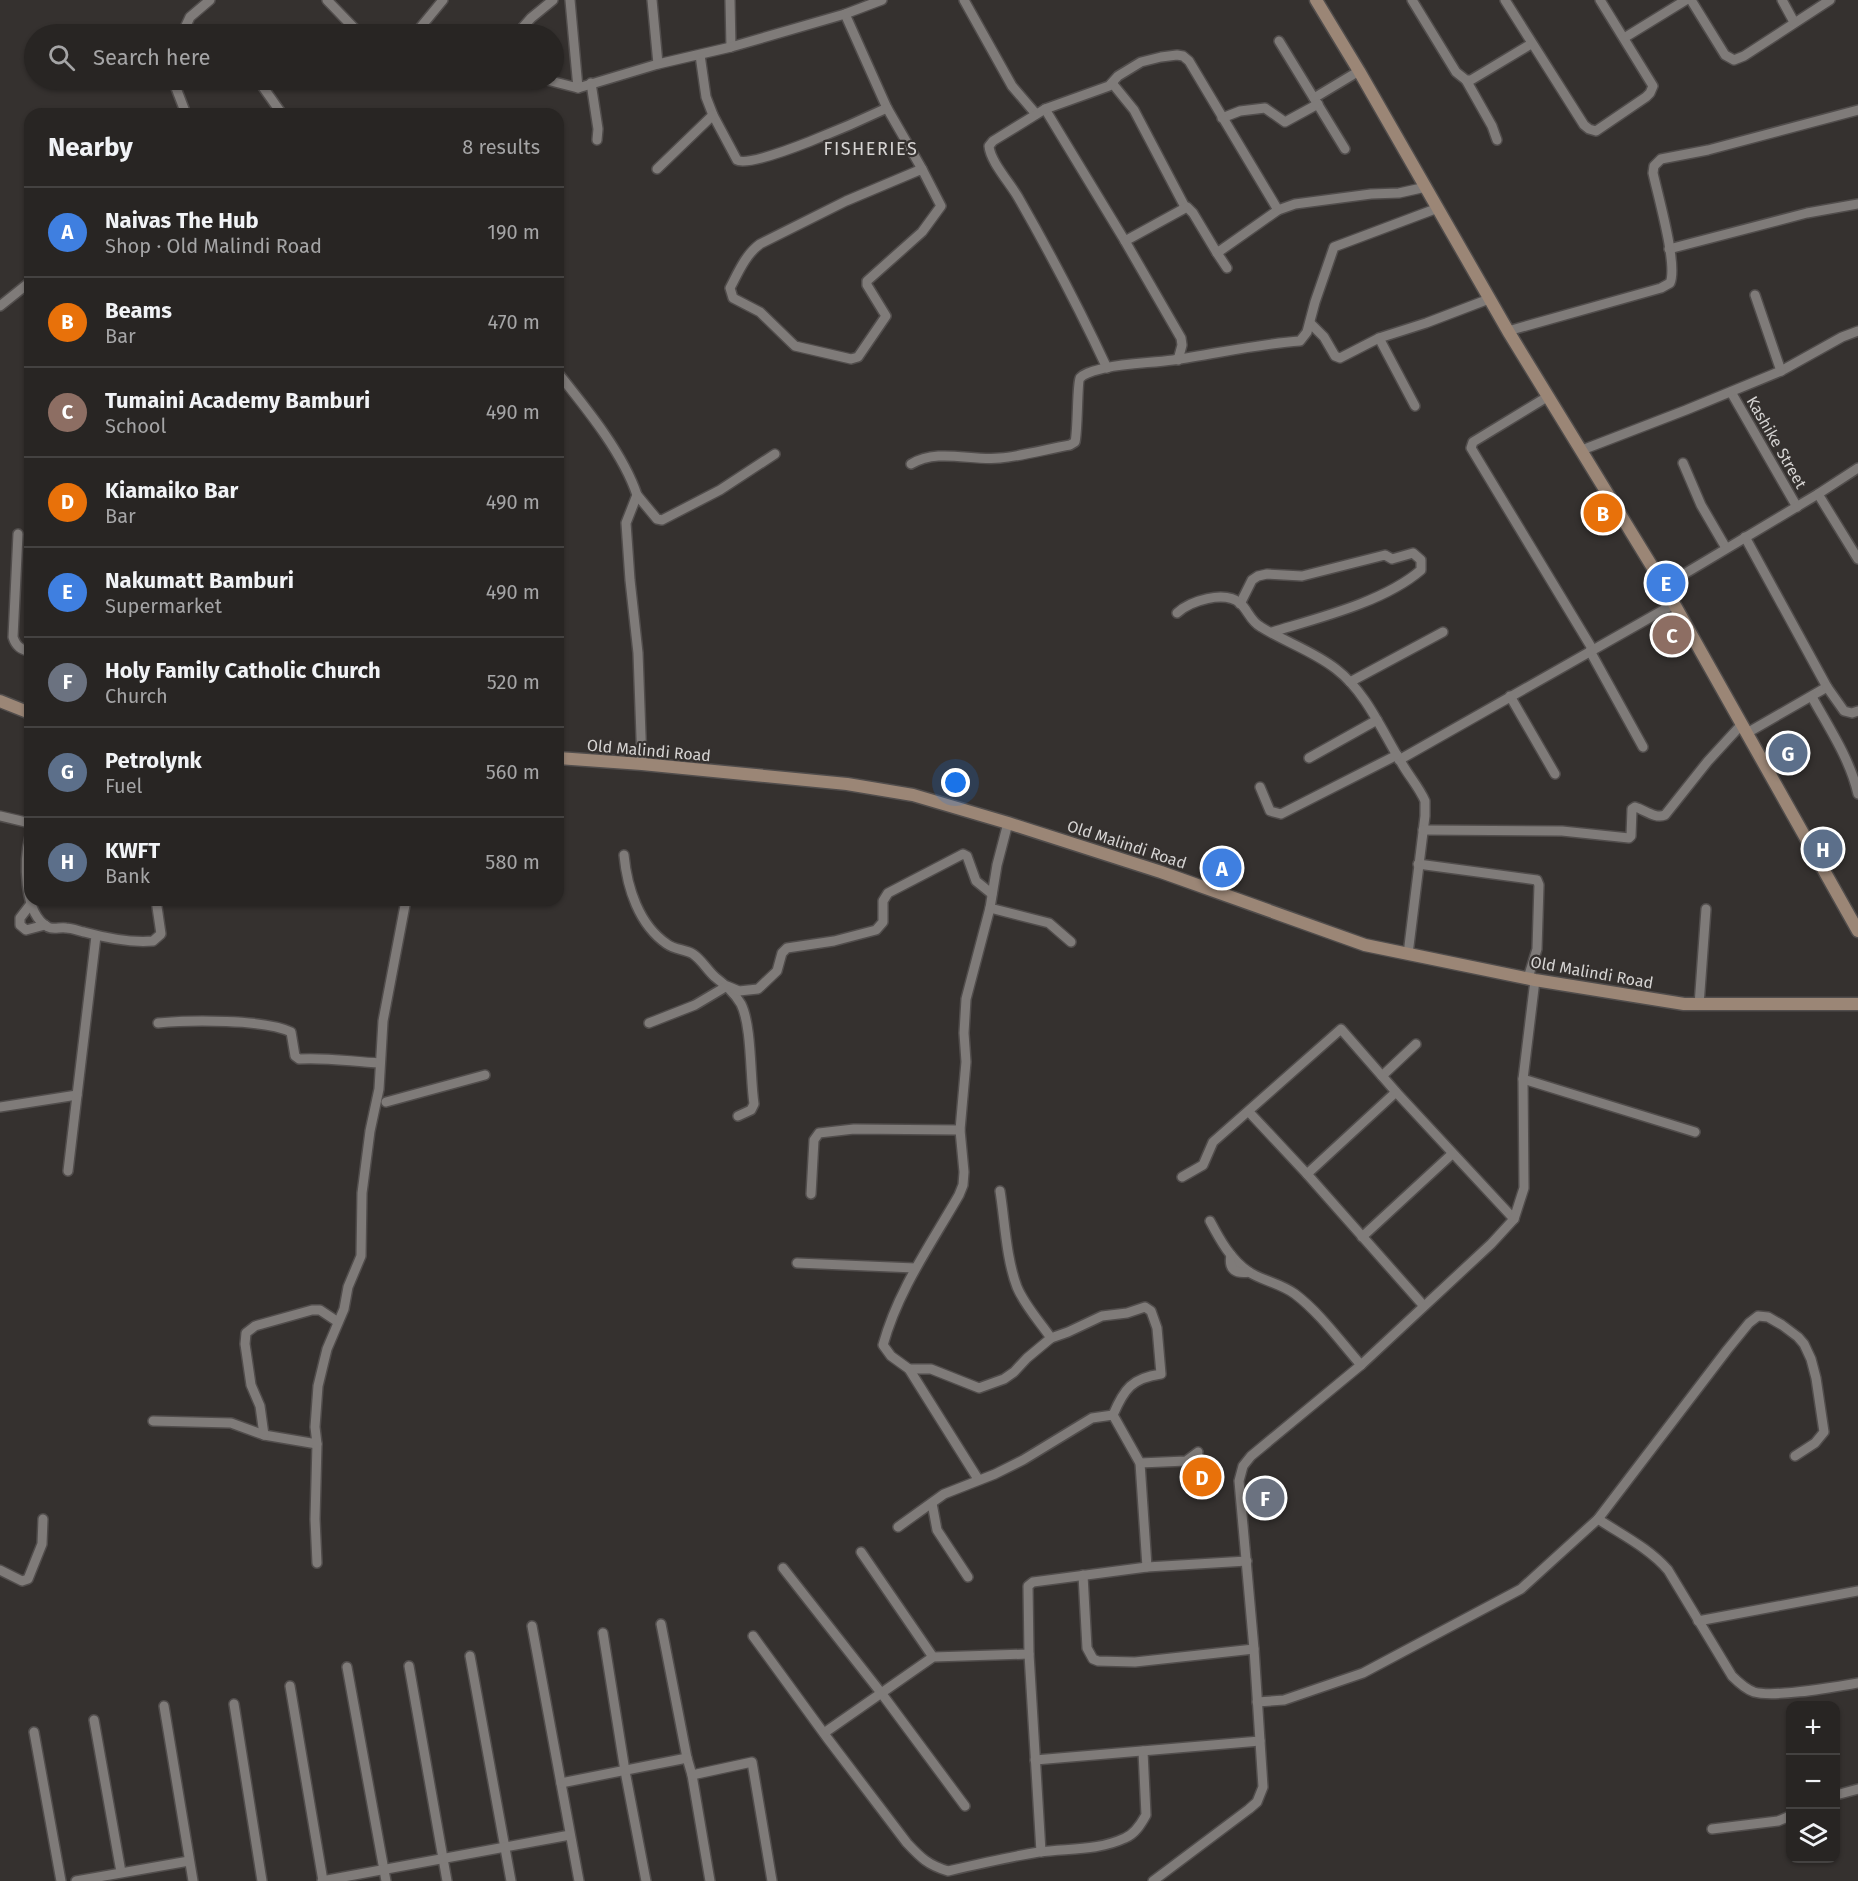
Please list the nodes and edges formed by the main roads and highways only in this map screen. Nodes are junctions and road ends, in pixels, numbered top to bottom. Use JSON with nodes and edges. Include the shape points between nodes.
{"nodes":[{"id":1,"x":1316,"y":0,"type":"edge"},
{"id":2,"x":0,"y":701,"type":"edge"},
{"id":3,"x":24,"y":711,"type":"edge"},
{"id":4,"x":564,"y":759,"type":"edge"},
{"id":5,"x":1858,"y":931,"type":"edge"},
{"id":6,"x":1858,"y":1004,"type":"edge"}],
"edges":[{"from":1,"to":5,"type":"main road","via":[[1547,397],[1664,586]]},
{"from":2,"to":3,"type":"main road"},
{"from":4,"to":6,"type":"main road","name":"Old Malindi Road","via":[[848,784],[913,795],[1161,872],[1354,941],[1532,979],[1668,1003]]}]}
